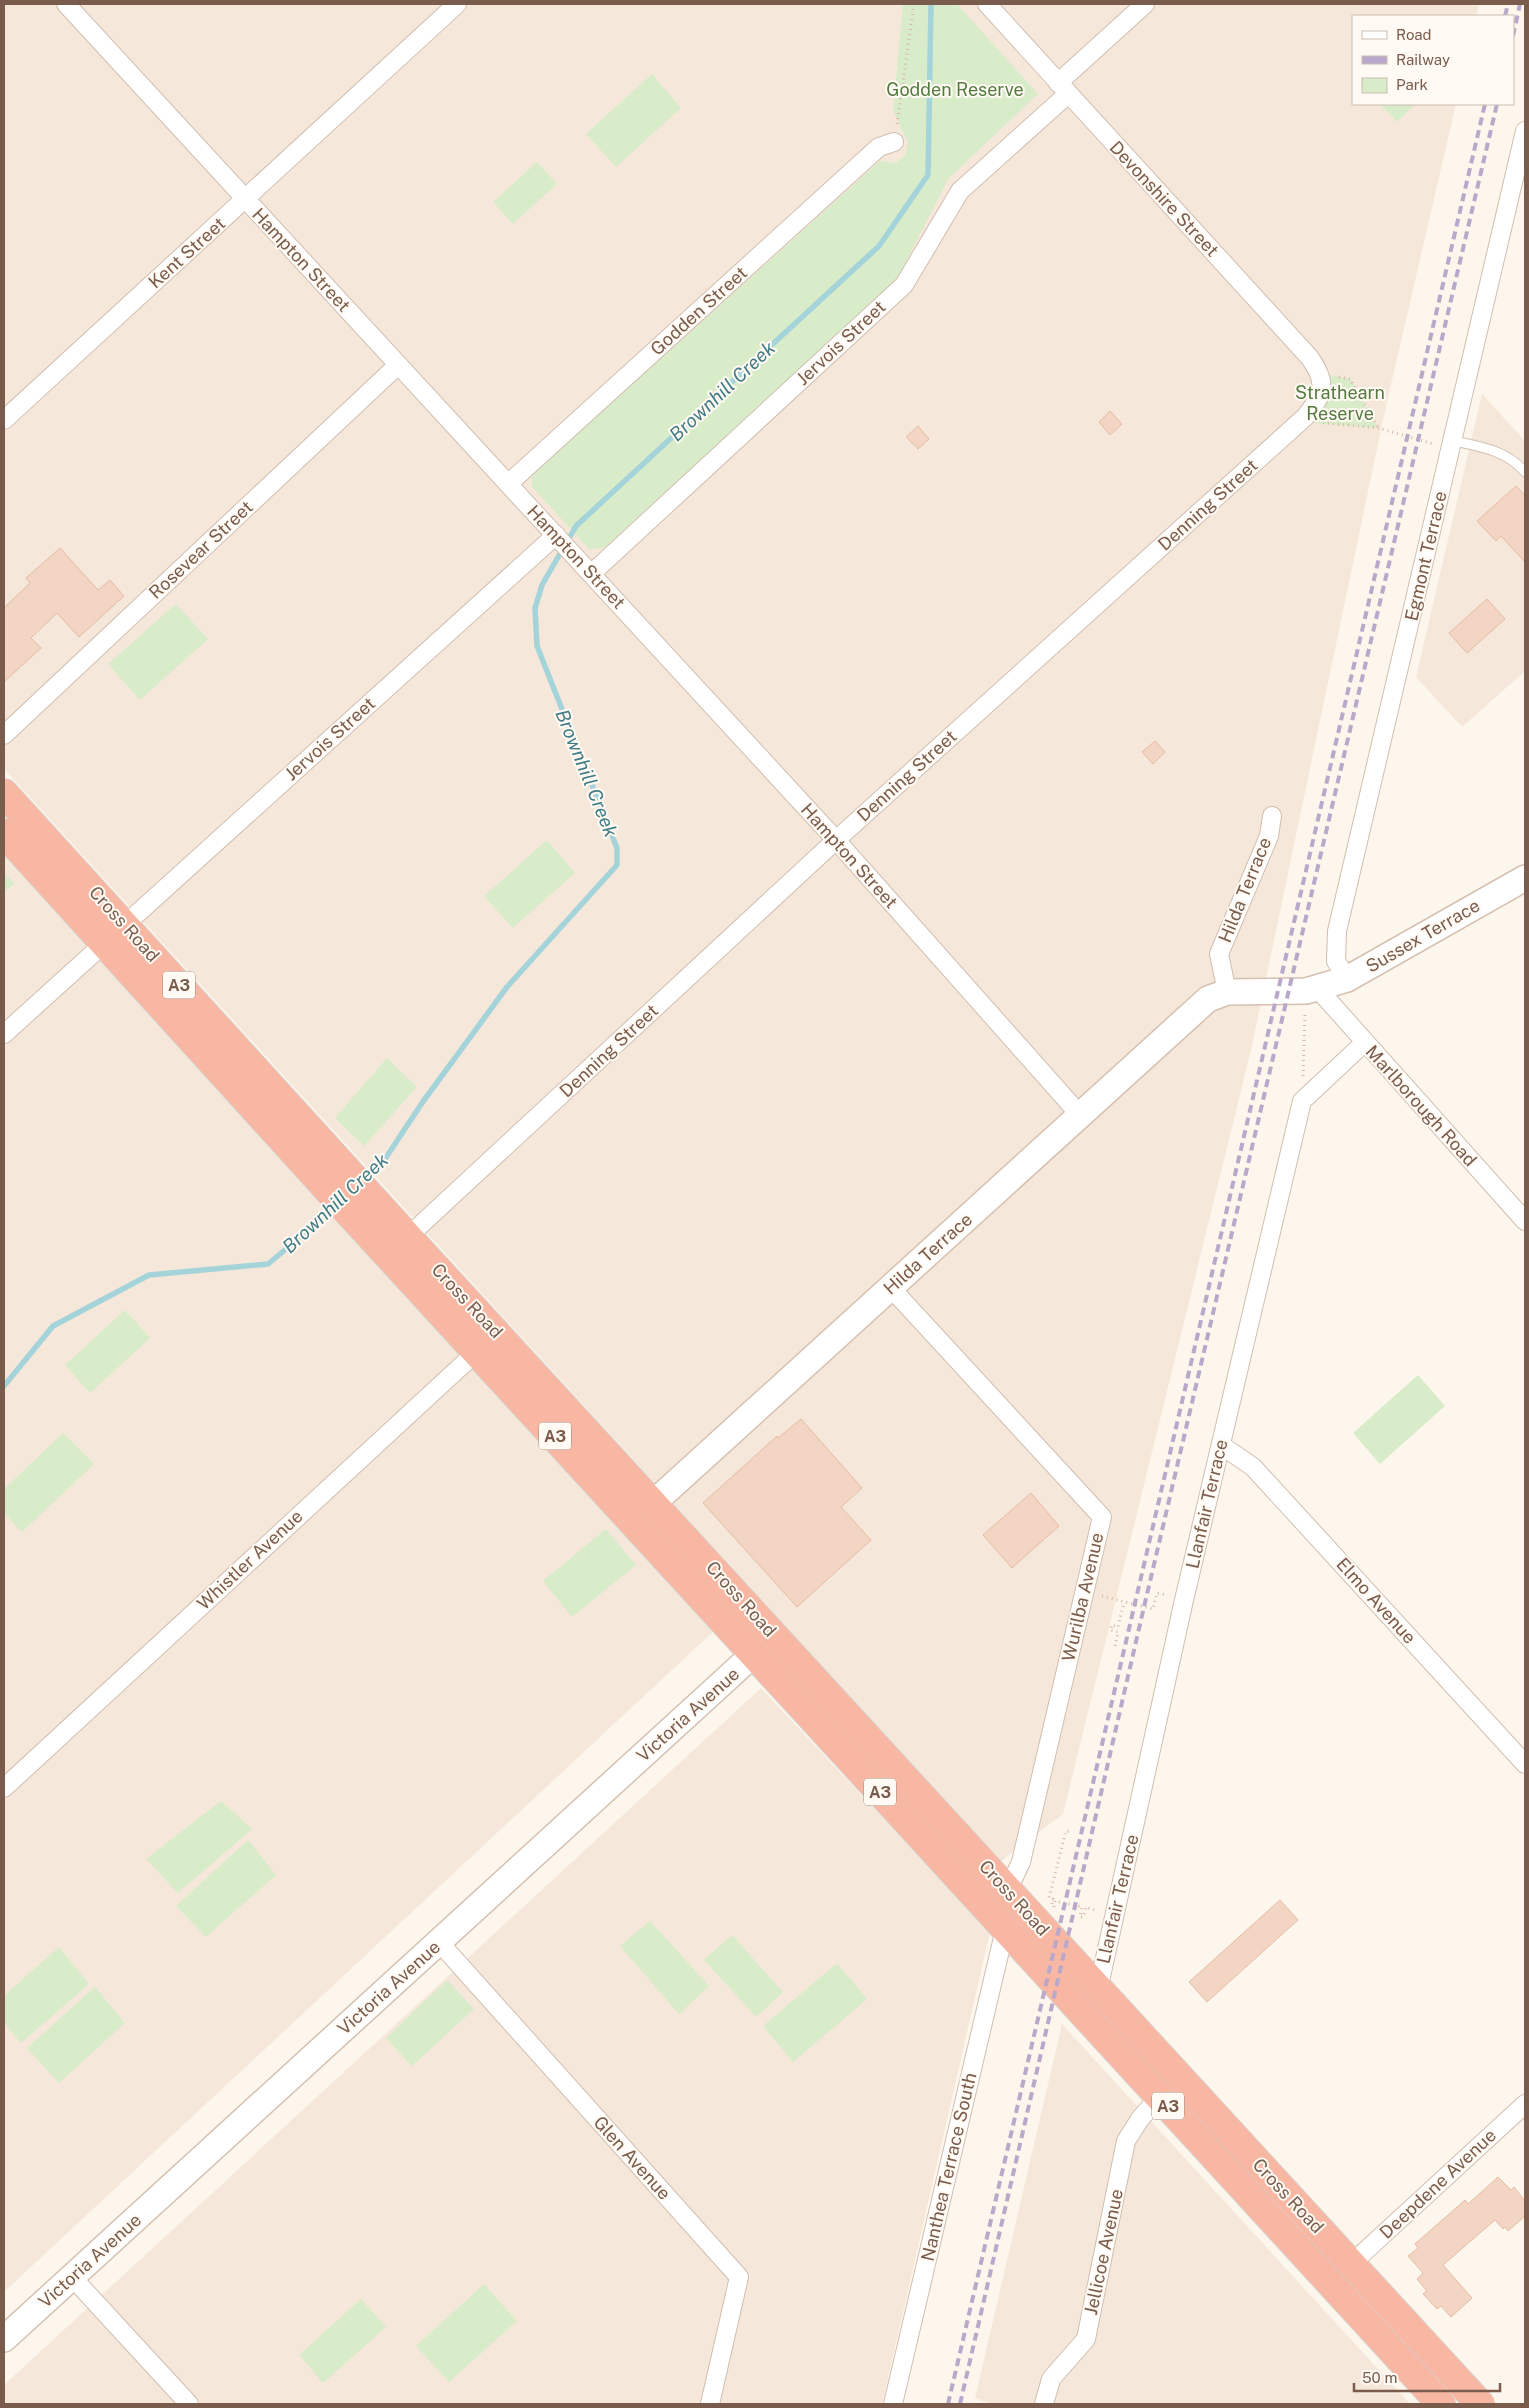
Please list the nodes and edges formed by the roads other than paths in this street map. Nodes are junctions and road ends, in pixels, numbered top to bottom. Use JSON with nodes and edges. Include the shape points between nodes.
{"nodes":[{"id":1,"x":66,"y":4,"type":"edge"},
{"id":2,"x":457,"y":4,"type":"edge"},
{"id":3,"x":987,"y":4,"type":"edge"},
{"id":4,"x":1145,"y":4,"type":"edge"},
{"id":5,"x":1063,"y":89,"type":"junction"},
{"id":6,"x":1525,"y":131,"type":"edge"},
{"id":7,"x":894,"y":142,"type":"road end"},
{"id":8,"x":1522,"y":157,"type":"edge"},
{"id":9,"x":245,"y":200,"type":"junction"},
{"id":10,"x":398,"y":365,"type":"junction"},
{"id":11,"x":1318,"y":401,"type":"joint"},
{"id":12,"x":4,"y":420,"type":"edge"},
{"id":13,"x":1453,"y":445,"type":"junction"},
{"id":14,"x":1525,"y":472,"type":"edge"},
{"id":15,"x":508,"y":484,"type":"junction"},
{"id":16,"x":562,"y":542,"type":"junction"},
{"id":17,"x":591,"y":574,"type":"junction"},
{"id":18,"x":4,"y":734,"type":"edge"},
{"id":19,"x":4,"y":793,"type":"edge"},
{"id":20,"x":1272,"y":816,"type":"dead end"},
{"id":21,"x":4,"y":832,"type":"edge"},
{"id":22,"x":836,"y":840,"type":"junction"},
{"id":23,"x":1525,"y":878,"type":"edge"},
{"id":24,"x":125,"y":926,"type":"junction"},
{"id":25,"x":105,"y":944,"type":"junction"},
{"id":26,"x":1347,"y":979,"type":"junction"},
{"id":27,"x":1312,"y":990,"type":"junction"},
{"id":28,"x":1227,"y":992,"type":"junction"},
{"id":29,"x":4,"y":1034,"type":"edge"},
{"id":30,"x":1364,"y":1043,"type":"junction"},
{"id":31,"x":1080,"y":1115,"type":"junction"},
{"id":32,"x":1525,"y":1221,"type":"edge"},
{"id":33,"x":408,"y":1237,"type":"junction"},
{"id":34,"x":388,"y":1256,"type":"junction"},
{"id":35,"x":891,"y":1288,"type":"junction"},
{"id":36,"x":497,"y":1332,"type":"junction"},
{"id":37,"x":477,"y":1351,"type":"junction"},
{"id":38,"x":1221,"y":1445,"type":"junction"},
{"id":39,"x":653,"y":1503,"type":"junction"},
{"id":40,"x":633,"y":1522,"type":"junction"},
{"id":41,"x":774,"y":1635,"type":"junction"},
{"id":42,"x":754,"y":1655,"type":"junction"},
{"id":43,"x":1525,"y":1764,"type":"edge"},
{"id":44,"x":4,"y":1788,"type":"edge"},
{"id":45,"x":1004,"y":1887,"type":"junction"},
{"id":46,"x":1005,"y":1930,"type":"junction"},
{"id":47,"x":439,"y":1942,"type":"junction"},
{"id":48,"x":1098,"y":1990,"type":"junction"},
{"id":49,"x":1160,"y":2097,"type":"junction"},
{"id":50,"x":1525,"y":2104,"type":"edge"},
{"id":51,"x":1351,"y":2264,"type":"junction"},
{"id":52,"x":72,"y":2277,"type":"junction"},
{"id":53,"x":1331,"y":2283,"type":"junction"},
{"id":54,"x":4,"y":2339,"type":"edge"},
{"id":55,"x":189,"y":2404,"type":"edge"},
{"id":56,"x":710,"y":2404,"type":"edge"},
{"id":57,"x":893,"y":2404,"type":"edge"},
{"id":58,"x":1044,"y":2404,"type":"edge"},
{"id":59,"x":1441,"y":2404,"type":"edge"},
{"id":60,"x":1480,"y":2404,"type":"edge"}],
"edges":[{"from":1,"to":9,"type":"street","name":"Hampton Street"},
{"from":2,"to":9,"type":"street","name":"Kent Street"},
{"from":3,"to":5,"type":"street","name":"Devonshire Street"},
{"from":4,"to":5,"type":"street","name":"Jervois Street"},
{"from":5,"to":11,"type":"street","name":"Devonshire Street","via":[[1310,358],[1320,373],[1323,387]]},
{"from":5,"to":17,"type":"street","name":"Jervois Street","via":[[960,191],[904,285]]},
{"from":6,"to":8,"type":"street","name":"Egmont Terrace"},
{"from":7,"to":15,"type":"street","name":"Godden Street","via":[[879,147]]},
{"from":8,"to":13,"type":"street","name":"Egmont Terrace"},
{"from":9,"to":10,"type":"street","name":"Hampton Street"},
{"from":9,"to":12,"type":"street","name":"Kent Street"},
{"from":10,"to":15,"type":"street","name":"Hampton Street"},
{"from":10,"to":18,"type":"street","name":"Rosevear Street"},
{"from":11,"to":22,"type":"street","name":"Denning Street","via":[[1300,422]]},
{"from":13,"to":14,"type":"lane","via":[[1503,453],[1515,460]]},
{"from":13,"to":26,"type":"street","name":"Egmont Terrace","via":[[1336,932],[1336,961]]},
{"from":15,"to":16,"type":"street","name":"Hampton Street"},
{"from":16,"to":17,"type":"street","name":"Hampton Street"},
{"from":16,"to":24,"type":"street","name":"Jervois Street"},
{"from":17,"to":22,"type":"street","name":"Hampton Street"},
{"from":19,"to":24,"type":"highway","name":"Cross Road","number":"A3"},
{"from":20,"to":28,"type":"street","name":"Hilda Terrace","via":[[1269,836],[1219,954]]},
{"from":21,"to":25,"type":"highway","name":"Cross Road","number":"A3"},
{"from":22,"to":31,"type":"street","name":"Hampton Street"},
{"from":22,"to":33,"type":"street","name":"Denning Street"},
{"from":23,"to":26,"type":"street","name":"Sussex Terrace"},
{"from":24,"to":25,"type":"street","name":"Jervois Street"},
{"from":24,"to":33,"type":"highway","name":"Cross Road","number":"A3"},
{"from":25,"to":29,"type":"street","name":"Jervois Street"},
{"from":25,"to":34,"type":"highway","name":"Cross Road","number":"A3"},
{"from":26,"to":27,"type":"street","name":"Sussex Terrace"},
{"from":27,"to":28,"type":"street","name":"Hilda Terrace"},
{"from":27,"to":30,"type":"street","name":"Marlborough Road"},
{"from":28,"to":31,"type":"street","name":"Hilda Terrace","via":[[1208,999]]},
{"from":30,"to":32,"type":"street","name":"Marlborough Road"},
{"from":30,"to":38,"type":"street","name":"Llanfair Terrace","via":[[1302,1101]]},
{"from":31,"to":35,"type":"street","name":"Hilda Terrace"},
{"from":33,"to":34,"type":"street","name":"Denning Street"},
{"from":33,"to":36,"type":"highway","name":"Cross Road","number":"A3"},
{"from":34,"to":37,"type":"highway","name":"Cross Road","number":"A3"},
{"from":35,"to":39,"type":"street","name":"Hilda Terrace"},
{"from":35,"to":45,"type":"street","name":"Wurilba Avenue","via":[[1102,1517],[1021,1862],[1014,1877]]},
{"from":36,"to":37,"type":"street","name":"Whistler Avenue"},
{"from":36,"to":39,"type":"highway","name":"Cross Road","number":"A3"},
{"from":37,"to":40,"type":"highway","name":"Cross Road","number":"A3"},
{"from":37,"to":44,"type":"street","name":"Whistler Avenue"},
{"from":38,"to":43,"type":"street","name":"Elmo Avenue","via":[[1253,1467]]},
{"from":38,"to":48,"type":"street","name":"Llanfair Terrace"},
{"from":39,"to":40,"type":"street","name":"Hilda Terrace"},
{"from":39,"to":41,"type":"highway","name":"Cross Road","number":"A3"},
{"from":40,"to":42,"type":"highway","name":"Cross Road","number":"A3"},
{"from":41,"to":42,"type":"street","name":"Victoria Avenue"},
{"from":41,"to":45,"type":"highway","name":"Cross Road","number":"A3"},
{"from":42,"to":46,"type":"highway","name":"Cross Road","number":"A3"},
{"from":42,"to":47,"type":"street","name":"Victoria Avenue"},
{"from":45,"to":48,"type":"highway","name":"Cross Road","number":"A3"},
{"from":46,"to":49,"type":"highway","name":"Cross Road","number":"A3"},
{"from":46,"to":57,"type":"street","name":"Nanthea Terrace South"},
{"from":47,"to":52,"type":"street","name":"Victoria Avenue"},
{"from":47,"to":56,"type":"street","name":"Glen Avenue","via":[[739,2277]]},
{"from":48,"to":51,"type":"highway","name":"Cross Road","number":"A3"},
{"from":49,"to":53,"type":"highway","name":"Cross Road","number":"A3"},
{"from":49,"to":58,"type":"street","name":"Jellicoe Avenue","via":[[1126,2141],[1086,2339],[1051,2378]]},
{"from":50,"to":51,"type":"street","name":"Deepdene Avenue"},
{"from":51,"to":53,"type":"highway"},
{"from":51,"to":60,"type":"highway","name":"Cross Road","number":"A3"},
{"from":52,"to":54,"type":"street","name":"Victoria Avenue"},
{"from":52,"to":55,"type":"street"},
{"from":53,"to":59,"type":"highway","name":"Cross Road","number":"A3"}]}
